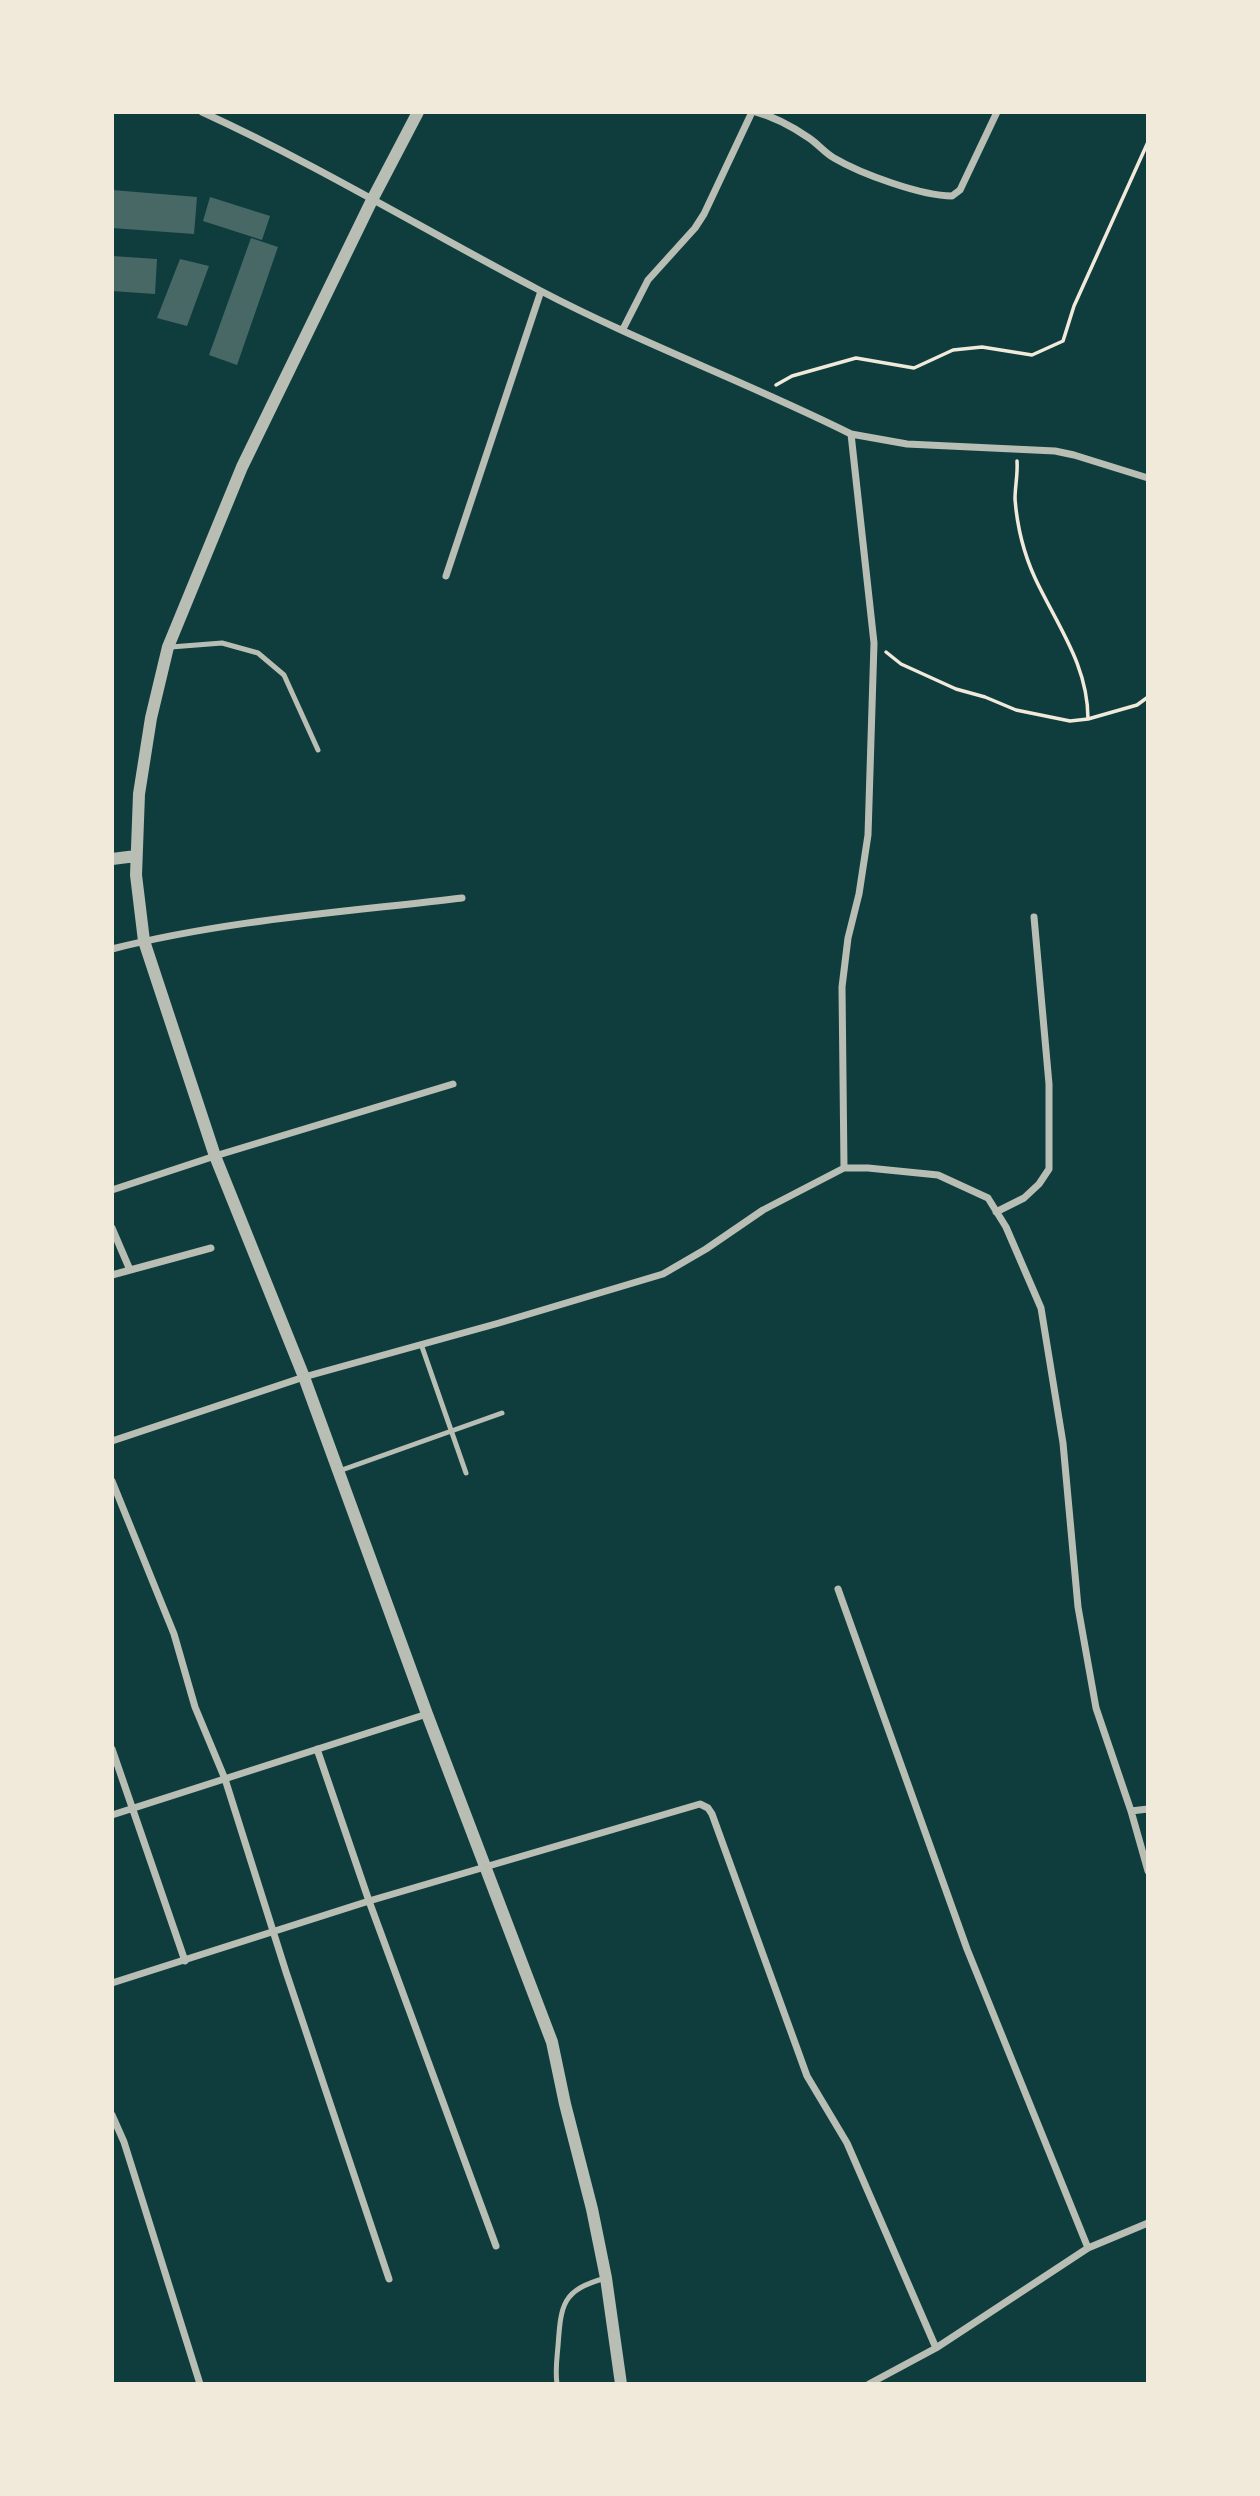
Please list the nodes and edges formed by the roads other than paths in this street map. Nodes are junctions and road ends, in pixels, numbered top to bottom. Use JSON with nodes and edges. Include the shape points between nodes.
{"nodes":[{"id":1,"x":202,"y":112,"type":"edge"},
{"id":2,"x":418,"y":112,"type":"edge"},
{"id":3,"x":754,"y":112,"type":"edge"},
{"id":4,"x":997,"y":112,"type":"edge"},
{"id":5,"x":373,"y":198,"type":"junction"},
{"id":6,"x":541,"y":291,"type":"junction"},
{"id":7,"x":622,"y":329,"type":"junction"},
{"id":8,"x":851,"y":435,"type":"junction"},
{"id":9,"x":1148,"y":478,"type":"edge"},
{"id":10,"x":446,"y":576,"type":"dead end"},
{"id":11,"x":168,"y":647,"type":"junction"},
{"id":12,"x":318,"y":750,"type":"dead end"},
{"id":13,"x":136,"y":856,"type":"junction"},
{"id":14,"x":112,"y":859,"type":"edge"},
{"id":15,"x":462,"y":898,"type":"dead end"},
{"id":16,"x":1034,"y":917,"type":"dead end"},
{"id":17,"x":144,"y":941,"type":"junction"},
{"id":18,"x":112,"y":949,"type":"edge"},
{"id":19,"x":453,"y":1084,"type":"dead end"},
{"id":20,"x":215,"y":1156,"type":"junction"},
{"id":21,"x":844,"y":1168,"type":"junction"},
{"id":22,"x":112,"y":1190,"type":"edge"},
{"id":23,"x":996,"y":1212,"type":"junction"},
{"id":24,"x":112,"y":1228,"type":"edge"},
{"id":25,"x":211,"y":1248,"type":"dead end"},
{"id":26,"x":130,"y":1270,"type":"junction"},
{"id":27,"x":112,"y":1275,"type":"edge"},
{"id":28,"x":421,"y":1344,"type":"junction"},
{"id":29,"x":304,"y":1377,"type":"junction"},
{"id":30,"x":502,"y":1413,"type":"dead end"},
{"id":31,"x":452,"y":1430,"type":"junction"},
{"id":32,"x":112,"y":1441,"type":"edge"},
{"id":33,"x":339,"y":1471,"type":"junction"},
{"id":34,"x":466,"y":1473,"type":"dead end"},
{"id":35,"x":112,"y":1481,"type":"edge"},
{"id":36,"x":838,"y":1588,"type":"dead end"},
{"id":37,"x":427,"y":1714,"type":"junction"},
{"id":38,"x":112,"y":1749,"type":"edge"},
{"id":39,"x":317,"y":1749,"type":"junction"},
{"id":40,"x":225,"y":1779,"type":"junction"},
{"id":41,"x":133,"y":1809,"type":"junction"},
{"id":42,"x":1148,"y":1809,"type":"edge"},
{"id":43,"x":1131,"y":1811,"type":"junction"},
{"id":44,"x":112,"y":1815,"type":"edge"},
{"id":45,"x":486,"y":1866,"type":"junction"},
{"id":46,"x":1148,"y":1871,"type":"edge"},
{"id":47,"x":369,"y":1901,"type":"junction"},
{"id":48,"x":274,"y":1933,"type":"junction"},
{"id":49,"x":185,"y":1961,"type":"junction"},
{"id":50,"x":112,"y":1983,"type":"edge"},
{"id":51,"x":112,"y":2115,"type":"edge"},
{"id":52,"x":1148,"y":2223,"type":"edge"},
{"id":53,"x":496,"y":2246,"type":"dead end"},
{"id":54,"x":1088,"y":2248,"type":"junction"},
{"id":55,"x":606,"y":2278,"type":"junction"},
{"id":56,"x":388,"y":2279,"type":"dead end"},
{"id":57,"x":936,"y":2348,"type":"junction"},
{"id":58,"x":200,"y":2384,"type":"edge"},
{"id":59,"x":557,"y":2384,"type":"edge"},
{"id":60,"x":621,"y":2384,"type":"edge"},
{"id":61,"x":869,"y":2384,"type":"edge"}],
"edges":[{"from":1,"to":5,"type":"street"},
{"from":2,"to":5,"type":"street"},
{"from":3,"to":4,"type":"street","via":[[809,137],[833,158],[876,177],[940,196],[960,190]]},
{"from":3,"to":7,"type":"street","via":[[704,214],[648,280]]},
{"from":5,"to":6,"type":"street"},
{"from":5,"to":11,"type":"street","via":[[242,467]]},
{"from":6,"to":7,"type":"street"},
{"from":6,"to":10,"type":"street"},
{"from":7,"to":8,"type":"street"},
{"from":8,"to":9,"type":"street","via":[[907,444],[1074,455]]},
{"from":8,"to":21,"type":"street","via":[[874,643],[868,835],[842,987]]},
{"from":11,"to":12,"type":"lane","via":[[222,643],[258,653],[284,675]]},
{"from":11,"to":13,"type":"street","via":[[141,781]]},
{"from":13,"to":14,"type":"street"},
{"from":13,"to":17,"type":"street"},
{"from":15,"to":17,"type":"street","via":[[256,922]]},
{"from":16,"to":23,"type":"street","via":[[1049,1084],[1049,1169],[1024,1198]]},
{"from":17,"to":18,"type":"street"},
{"from":17,"to":20,"type":"street"},
{"from":19,"to":20,"type":"street"},
{"from":20,"to":22,"type":"street"},
{"from":20,"to":29,"type":"street"},
{"from":21,"to":23,"type":"street","via":[[938,1175],[988,1198]]},
{"from":21,"to":28,"type":"street","via":[[763,1210],[663,1274]]},
{"from":23,"to":43,"type":"street","via":[[1041,1308],[1063,1443],[1083,1632],[1097,1708]]},
{"from":24,"to":26,"type":"street"},
{"from":25,"to":26,"type":"street"},
{"from":26,"to":27,"type":"street"},
{"from":28,"to":29,"type":"street"},
{"from":28,"to":31,"type":"lane"},
{"from":29,"to":32,"type":"street"},
{"from":29,"to":33,"type":"street"},
{"from":30,"to":31,"type":"lane"},
{"from":31,"to":33,"type":"lane"},
{"from":31,"to":34,"type":"lane"},
{"from":33,"to":37,"type":"street"},
{"from":35,"to":40,"type":"street","via":[[174,1634],[195,1707]]},
{"from":36,"to":54,"type":"street","via":[[967,1949]]},
{"from":37,"to":39,"type":"street"},
{"from":37,"to":45,"type":"street"},
{"from":38,"to":41,"type":"street"},
{"from":39,"to":40,"type":"street"},
{"from":39,"to":47,"type":"street"},
{"from":40,"to":41,"type":"street"},
{"from":40,"to":48,"type":"street"},
{"from":41,"to":44,"type":"street"},
{"from":41,"to":49,"type":"street"},
{"from":42,"to":43,"type":"street"},
{"from":43,"to":46,"type":"street"},
{"from":45,"to":47,"type":"street"},
{"from":45,"to":55,"type":"street","via":[[552,2042]]},
{"from":45,"to":57,"type":"street","via":[[700,1804],[708,1808],[807,2076],[847,2143]]},
{"from":47,"to":48,"type":"street"},
{"from":47,"to":53,"type":"street"},
{"from":48,"to":49,"type":"street"},
{"from":48,"to":56,"type":"street"},
{"from":49,"to":50,"type":"street"},
{"from":51,"to":58,"type":"street"},
{"from":52,"to":54,"type":"street"},
{"from":54,"to":57,"type":"street"},
{"from":55,"to":59,"type":"lane","via":[[582,2285],[561,2311]]},
{"from":55,"to":60,"type":"street"},
{"from":57,"to":61,"type":"street"}]}
